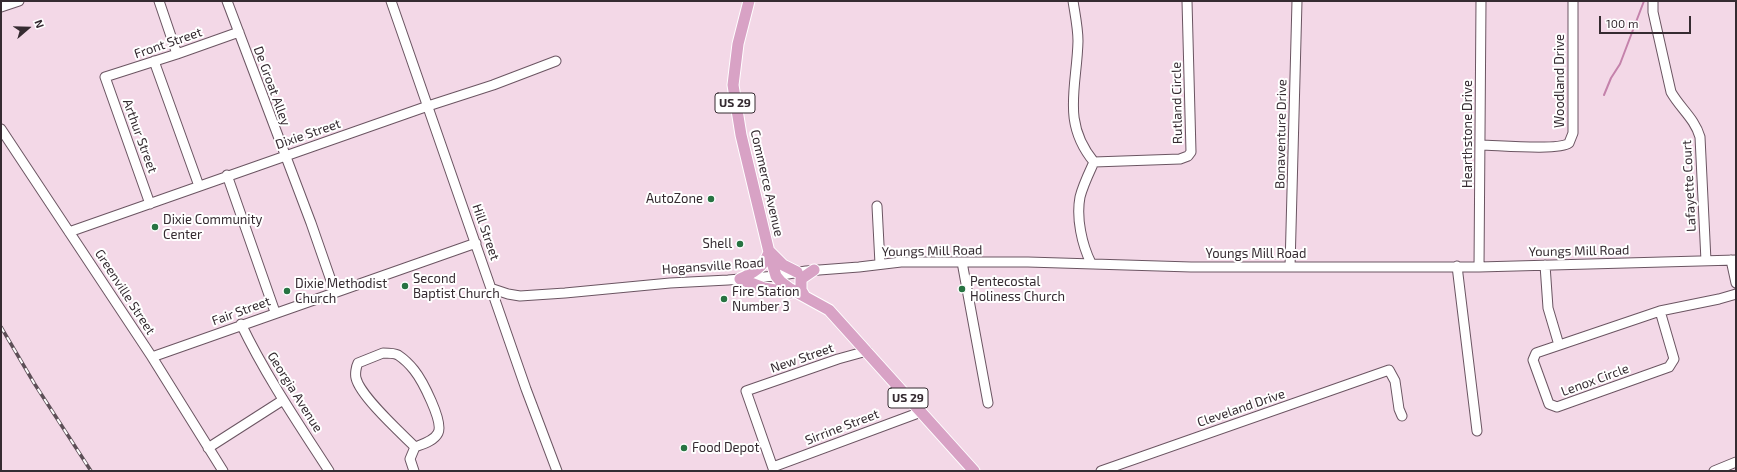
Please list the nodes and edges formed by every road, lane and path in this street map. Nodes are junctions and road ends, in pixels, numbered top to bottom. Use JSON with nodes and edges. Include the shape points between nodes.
{"nodes":[{"id":1,"x":19,"y":1,"type":"edge"},
{"id":2,"x":159,"y":1,"type":"edge"},
{"id":3,"x":227,"y":1,"type":"edge"},
{"id":4,"x":391,"y":1,"type":"edge"},
{"id":5,"x":749,"y":1,"type":"edge"},
{"id":6,"x":1073,"y":1,"type":"edge"},
{"id":7,"x":1187,"y":1,"type":"edge"},
{"id":8,"x":1297,"y":1,"type":"edge"},
{"id":9,"x":1481,"y":1,"type":"edge"},
{"id":10,"x":1573,"y":1,"type":"edge"},
{"id":11,"x":1653,"y":1,"type":"edge"},
{"id":12,"x":1,"y":7,"type":"edge"},
{"id":13,"x":238,"y":32,"type":"junction"},
{"id":14,"x":177,"y":54,"type":"junction"},
{"id":15,"x":154,"y":61,"type":"junction"},
{"id":16,"x":556,"y":61,"type":"dead end"},
{"id":17,"x":105,"y":77,"type":"joint"},
{"id":18,"x":428,"y":106,"type":"junction"},
{"id":19,"x":1,"y":130,"type":"edge"},
{"id":20,"x":1481,"y":145,"type":"junction"},
{"id":21,"x":284,"y":156,"type":"junction"},
{"id":22,"x":1094,"y":162,"type":"junction"},
{"id":23,"x":228,"y":175,"type":"junction"},
{"id":24,"x":199,"y":186,"type":"junction"},
{"id":25,"x":150,"y":204,"type":"junction"},
{"id":26,"x":877,"y":206,"type":"dead end"},
{"id":27,"x":69,"y":232,"type":"junction"},
{"id":28,"x":476,"y":243,"type":"junction"},
{"id":29,"x":769,"y":252,"type":"junction"},
{"id":30,"x":1734,"y":260,"type":"edge"},
{"id":31,"x":1706,"y":261,"type":"junction"},
{"id":32,"x":962,"y":262,"type":"junction"},
{"id":33,"x":1091,"y":263,"type":"junction"},
{"id":34,"x":880,"y":264,"type":"junction"},
{"id":35,"x":1545,"y":265,"type":"junction"},
{"id":36,"x":1457,"y":266,"type":"junction"},
{"id":37,"x":1479,"y":266,"type":"junction"},
{"id":38,"x":1290,"y":267,"type":"junction"},
{"id":39,"x":814,"y":270,"type":"junction"},
{"id":40,"x":797,"y":272,"type":"junction"},
{"id":41,"x":776,"y":276,"type":"junction"},
{"id":42,"x":740,"y":279,"type":"junction"},
{"id":43,"x":1736,"y":283,"type":"edge"},
{"id":44,"x":493,"y":289,"type":"junction"},
{"id":45,"x":335,"y":292,"type":"junction"},
{"id":46,"x":1736,"y":294,"type":"edge"},
{"id":47,"x":804,"y":295,"type":"junction"},
{"id":48,"x":1660,"y":311,"type":"junction"},
{"id":49,"x":275,"y":312,"type":"junction"},
{"id":50,"x":242,"y":324,"type":"junction"},
{"id":51,"x":1559,"y":345,"type":"junction"},
{"id":52,"x":867,"y":351,"type":"junction"},
{"id":53,"x":152,"y":357,"type":"junction"},
{"id":54,"x":283,"y":400,"type":"junction"},
{"id":55,"x":988,"y":403,"type":"dead end"},
{"id":56,"x":921,"y":412,"type":"junction"},
{"id":57,"x":1402,"y":416,"type":"dead end"},
{"id":58,"x":1477,"y":431,"type":"dead end"},
{"id":59,"x":415,"y":447,"type":"junction"},
{"id":60,"x":208,"y":448,"type":"junction"},
{"id":61,"x":1736,"y":462,"type":"edge"},
{"id":62,"x":774,"y":469,"type":"edge"},
{"id":63,"x":223,"y":471,"type":"edge"},
{"id":64,"x":330,"y":471,"type":"edge"},
{"id":65,"x":414,"y":471,"type":"edge"},
{"id":66,"x":557,"y":471,"type":"edge"},
{"id":67,"x":974,"y":471,"type":"edge"},
{"id":68,"x":1102,"y":471,"type":"edge"},
{"id":69,"x":1714,"y":471,"type":"edge"}],
"edges":[{"from":1,"to":12,"type":"street"},
{"from":2,"to":14,"type":"street"},
{"from":3,"to":13,"type":"street","name":"De Groat Alley"},
{"from":4,"to":18,"type":"street","name":"Hill Street"},
{"from":5,"to":29,"type":"main road","name":"Commerce Avenue","number":"US 29","via":[[738,44],[733,85],[741,135]]},
{"from":6,"to":22,"type":"street","via":[[1078,40],[1073,105],[1076,132],[1083,149]]},
{"from":7,"to":22,"type":"street","name":"Rutland Circle","via":[[1191,152],[1180,159]]},
{"from":8,"to":38,"type":"street","name":"Bonaventure Drive"},
{"from":9,"to":20,"type":"street","name":"Hearthstone Drive"},
{"from":10,"to":20,"type":"street","name":"Woodland Drive","via":[[1572,133],[1569,143],[1561,147]]},
{"from":11,"to":31,"type":"street","name":"Lafayette Court","via":[[1671,92],[1697,127],[1700,137]]},
{"from":13,"to":14,"type":"street","name":"Front Street"},
{"from":13,"to":21,"type":"street","name":"De Groat Alley"},
{"from":14,"to":15,"type":"street","name":"Front Street"},
{"from":15,"to":17,"type":"street","name":"Front Street"},
{"from":15,"to":24,"type":"street"},
{"from":16,"to":18,"type":"street","name":"Dixie Street"},
{"from":17,"to":25,"type":"street","name":"Arthur Street"},
{"from":18,"to":21,"type":"street","name":"Dixie Street"},
{"from":18,"to":28,"type":"street","name":"Hill Street"},
{"from":19,"to":27,"type":"street","name":"Greenville Street"},
{"from":20,"to":37,"type":"street","name":"Hearthstone Drive"},
{"from":21,"to":23,"type":"street","name":"Dixie Street"},
{"from":21,"to":45,"type":"street","name":"De Groat Alley"},
{"from":22,"to":33,"type":"street","via":[[1080,198],[1080,227]]},
{"from":23,"to":24,"type":"street","name":"Dixie Street"},
{"from":23,"to":49,"type":"street"},
{"from":24,"to":25,"type":"street","name":"Dixie Street"},
{"from":25,"to":27,"type":"street","name":"Dixie Street"},
{"from":26,"to":34,"type":"street"},
{"from":27,"to":53,"type":"street","name":"Greenville Street"},
{"from":28,"to":44,"type":"street","name":"Hill Street"},
{"from":28,"to":45,"type":"street","name":"Fair Street"},
{"from":29,"to":40,"type":"main road","via":[[783,265]]},
{"from":29,"to":41,"type":"main road","name":"Commerce Avenue","number":"US 29"},
{"from":29,"to":42,"type":"main road","via":[[761,266]]},
{"from":30,"to":31,"type":"street","name":"Youngs Mill Road"},
{"from":30,"to":43,"type":"street"},
{"from":31,"to":35,"type":"street","name":"Youngs Mill Road"},
{"from":32,"to":33,"type":"street","name":"Youngs Mill Road"},
{"from":32,"to":34,"type":"street","name":"Youngs Mill Road"},
{"from":32,"to":55,"type":"street"},
{"from":33,"to":38,"type":"street","name":"Youngs Mill Road"},
{"from":34,"to":39,"type":"street","name":"Youngs Mill Road"},
{"from":35,"to":37,"type":"street","name":"Youngs Mill Road"},
{"from":35,"to":51,"type":"street","via":[[1548,308]]},
{"from":36,"to":37,"type":"street","name":"Youngs Mill Road"},
{"from":36,"to":38,"type":"street","name":"Youngs Mill Road"},
{"from":36,"to":58,"type":"street"},
{"from":39,"to":40,"type":"street","name":"Youngs Mill Road"},
{"from":39,"to":47,"type":"main road","via":[[801,280]]},
{"from":40,"to":41,"type":"street","name":"Youngs Mill Road"},
{"from":41,"to":42,"type":"street","name":"Hogansville Road"},
{"from":41,"to":47,"type":"main road","name":"Hogansville Road","number":"US 29","via":[[780,282]]},
{"from":42,"to":44,"type":"street","name":"Hogansville Road","via":[[520,296]]},
{"from":42,"to":47,"type":"main road","via":[[764,288]]},
{"from":44,"to":66,"type":"street","name":"Hill Street","via":[[526,389]]},
{"from":45,"to":49,"type":"street","name":"Fair Street"},
{"from":46,"to":48,"type":"street","name":"Lenox Circle"},
{"from":47,"to":52,"type":"main road","name":"Hogansville Road","number":"US 29","via":[[829,310]]},
{"from":48,"to":51,"type":"street","name":"Lenox Circle"},
{"from":48,"to":51,"type":"street","name":"Lenox Circle","via":[[1674,359],[1669,367],[1556,407],[1549,404],[1533,360],[1536,353]]},
{"from":49,"to":50,"type":"street","name":"Fair Street"},
{"from":50,"to":53,"type":"street","name":"Fair Street"},
{"from":50,"to":54,"type":"street","name":"Georgia Avenue","via":[[254,351]]},
{"from":52,"to":56,"type":"main road","name":"Hogansville Road","number":"US 29"},
{"from":52,"to":62,"type":"street","name":"New Street","via":[[838,358],[746,391]]},
{"from":53,"to":60,"type":"street","name":"Greenville Street"},
{"from":54,"to":60,"type":"street"},
{"from":54,"to":64,"type":"street","name":"Georgia Avenue"},
{"from":56,"to":62,"type":"street","name":"Sirrine Street"},
{"from":56,"to":67,"type":"main road","name":"Hogansville Road","number":"US 29"},
{"from":57,"to":68,"type":"street","name":"Cleveland Drive","via":[[1398,409],[1395,381],[1389,370]]},
{"from":59,"to":59,"type":"street","via":[[381,414],[359,385],[356,379],[358,363],[383,353],[391,354],[397,355],[415,371],[429,397],[439,430],[438,435],[427,443]]},
{"from":59,"to":65,"type":"street","via":[[410,459]]},
{"from":60,"to":63,"type":"street","name":"Greenville Street"},
{"from":61,"to":69,"type":"street"}]}
